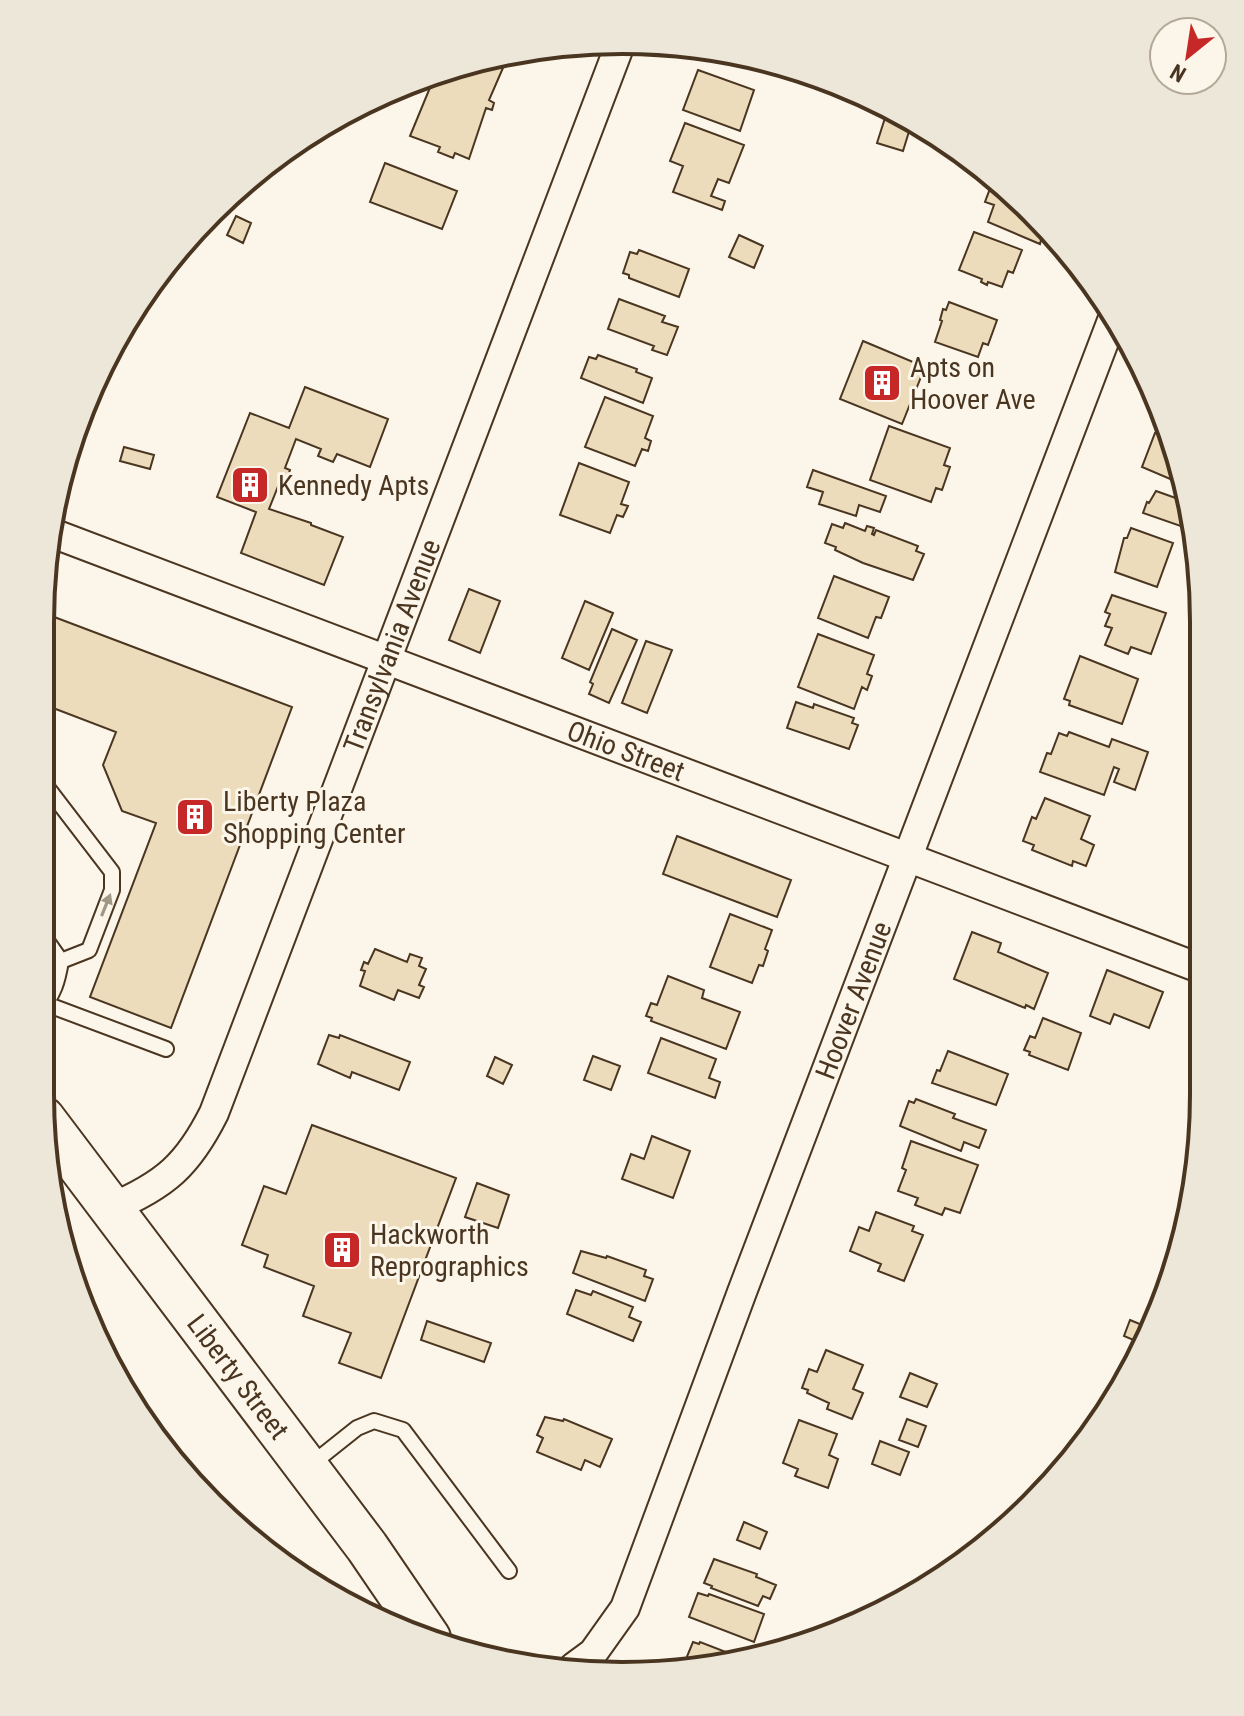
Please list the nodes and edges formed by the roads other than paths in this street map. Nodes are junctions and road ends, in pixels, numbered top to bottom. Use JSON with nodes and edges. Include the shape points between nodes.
{"nodes":[{"id":1,"x":616,"y":54,"type":"edge"},
{"id":2,"x":1109,"y":329,"type":"edge"},
{"id":3,"x":61,"y":536,"type":"edge"},
{"id":4,"x":387,"y":661,"type":"junction"},
{"id":5,"x":54,"y":796,"type":"edge"},
{"id":6,"x":908,"y":856,"type":"junction"},
{"id":7,"x":54,"y":951,"type":"edge"},
{"id":8,"x":61,"y":961,"type":"junction"},
{"id":9,"x":1190,"y":964,"type":"edge"},
{"id":10,"x":54,"y":988,"type":"edge"},
{"id":11,"x":54,"y":1010,"type":"edge"},
{"id":12,"x":166,"y":1049,"type":"dead end"},
{"id":13,"x":55,"y":1134,"type":"edge"},
{"id":14,"x":111,"y":1208,"type":"junction"},
{"id":15,"x":307,"y":1468,"type":"junction"},
{"id":16,"x":509,"y":1571,"type":"dead end"},
{"id":17,"x":420,"y":1625,"type":"edge"},
{"id":18,"x":583,"y":1661,"type":"edge"}],
"edges":[{"from":1,"to":4,"type":"street","name":"Transylvania Avenue"},
{"from":2,"to":6,"type":"street","name":"Hoover Avenue"},
{"from":3,"to":4,"type":"street","name":"Ohio Street"},
{"from":4,"to":6,"type":"street","name":"Ohio Street"},
{"from":4,"to":14,"type":"street","name":"Transylvania Avenue","via":[[237,1059],[198,1145],[149,1191]]},
{"from":8,"to":5,"type":"lane","one_way":true,"via":[[89,950],[112,890],[112,872]]},
{"from":6,"to":9,"type":"street","name":"Ohio Street"},
{"from":6,"to":18,"type":"street","name":"Hoover Avenue","via":[[625,1608]]},
{"from":7,"to":8,"type":"lane"},
{"from":8,"to":10,"type":"lane"},
{"from":11,"to":12,"type":"lane"},
{"from":13,"to":14,"type":"main road","name":"Liberty Street"},
{"from":14,"to":15,"type":"main road","name":"Liberty Street"},
{"from":15,"to":16,"type":"lane","via":[[357,1428],[374,1421],[403,1430]]},
{"from":15,"to":17,"type":"main road","name":"Liberty Street"}]}
